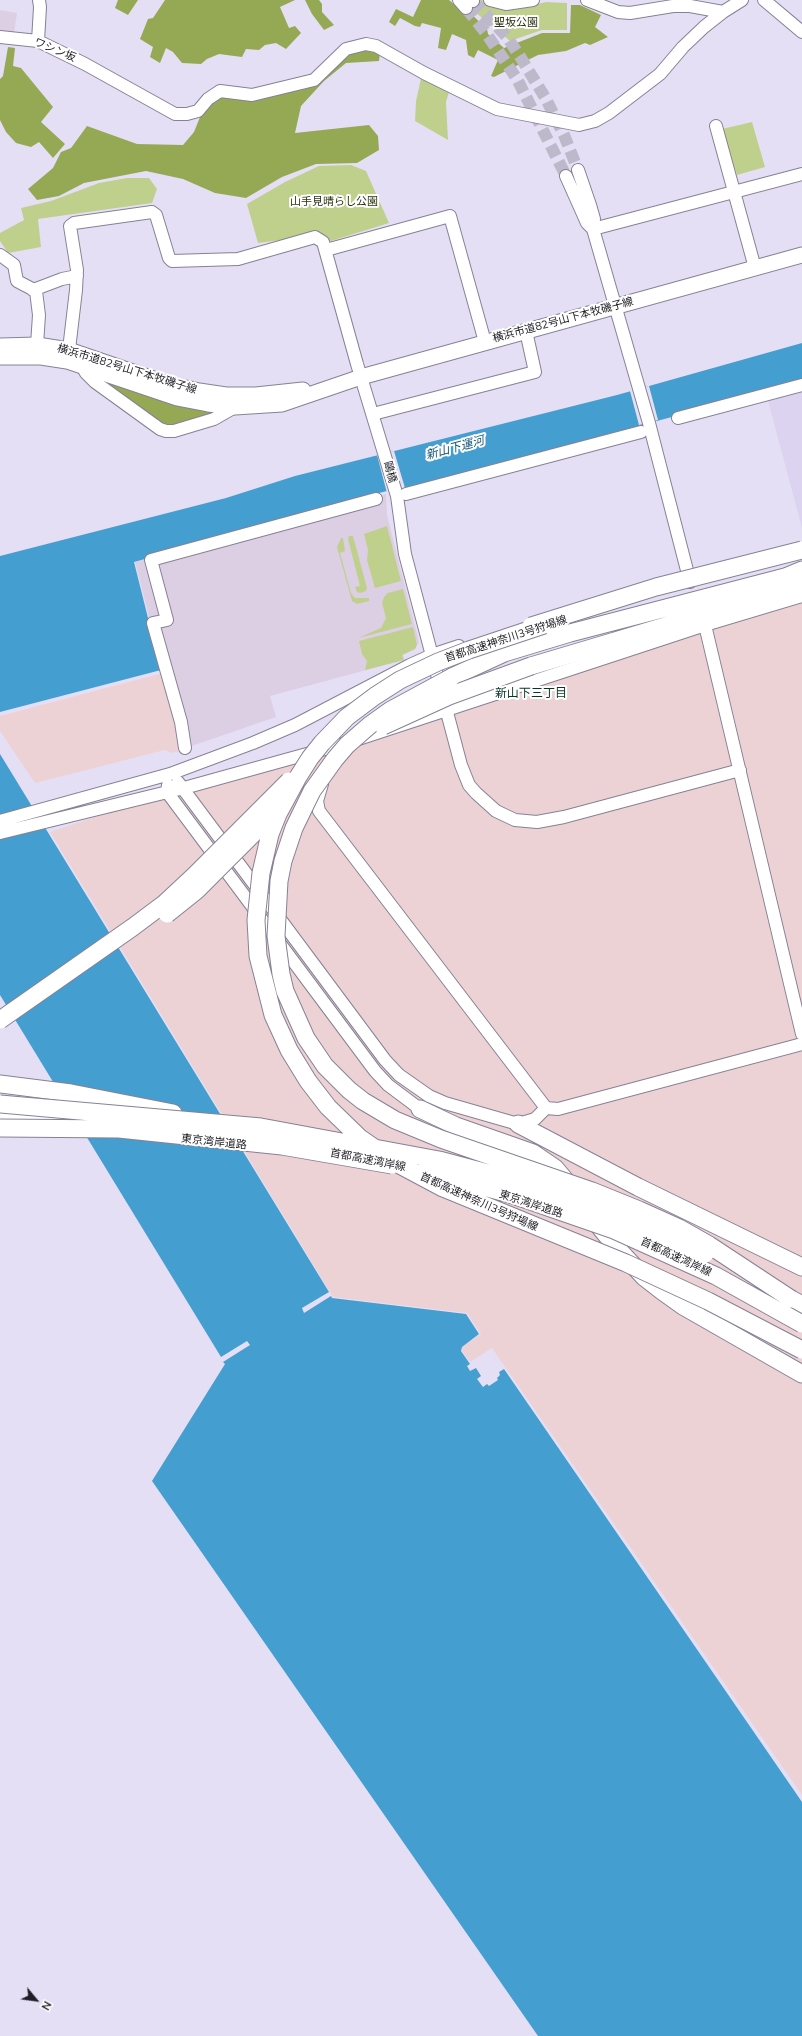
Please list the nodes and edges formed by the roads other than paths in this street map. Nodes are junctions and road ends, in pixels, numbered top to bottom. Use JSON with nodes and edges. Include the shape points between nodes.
{"nodes":[{"id":1,"x":39,"y":0,"type":"edge"},
{"id":2,"x":490,"y":0,"type":"edge"},
{"id":3,"x":533,"y":0,"type":"edge"},
{"id":4,"x":587,"y":0,"type":"edge"},
{"id":5,"x":742,"y":0,"type":"edge"},
{"id":6,"x":764,"y":0,"type":"edge"},
{"id":7,"x":723,"y":12,"type":"junction"},
{"id":8,"x":802,"y":32,"type":"edge"},
{"id":9,"x":0,"y":37,"type":"edge"},
{"id":10,"x":38,"y":41,"type":"junction"},
{"id":11,"x":716,"y":126,"type":"dead end"},
{"id":12,"x":578,"y":170,"type":"tunnel mouth"},
{"id":13,"x":802,"y":174,"type":"edge"},
{"id":14,"x":566,"y":176,"type":"tunnel mouth"},
{"id":15,"x":734,"y":192,"type":"junction"},
{"id":16,"x":593,"y":229,"type":"junction"},
{"id":17,"x":326,"y":250,"type":"junction"},
{"id":18,"x":802,"y":255,"type":"edge"},
{"id":19,"x":0,"y":256,"type":"edge"},
{"id":20,"x":755,"y":268,"type":"junction"},
{"id":21,"x":76,"y":276,"type":"junction"},
{"id":22,"x":33,"y":290,"type":"junction"},
{"id":23,"x":616,"y":306,"type":"junction"},
{"id":24,"x":526,"y":331,"type":"junction"},
{"id":25,"x":485,"y":342,"type":"junction"},
{"id":26,"x":37,"y":345,"type":"junction"},
{"id":27,"x":0,"y":346,"type":"edge"},
{"id":28,"x":0,"y":357,"type":"edge"},
{"id":29,"x":73,"y":358,"type":"junction"},
{"id":30,"x":361,"y":377,"type":"junction"},
{"id":31,"x":802,"y":385,"type":"edge"},
{"id":32,"x":326,"y":388,"type":"junction"},
{"id":33,"x":235,"y":407,"type":"junction"},
{"id":34,"x":373,"y":414,"type":"junction"},
{"id":35,"x":678,"y":418,"type":"dead end"},
{"id":36,"x":645,"y":427,"type":"junction"},
{"id":37,"x":401,"y":492,"type":"junction"},
{"id":38,"x":376,"y":499,"type":"dead end"},
{"id":39,"x":802,"y":549,"type":"edge"},
{"id":40,"x":802,"y":557,"type":"edge"},
{"id":41,"x":802,"y":562,"type":"edge"},
{"id":42,"x":802,"y":570,"type":"edge"},
{"id":43,"x":802,"y":578,"type":"edge"},
{"id":44,"x":690,"y":582,"type":"junction"},
{"id":45,"x":802,"y":583,"type":"edge"},
{"id":46,"x":802,"y":596,"type":"edge"},
{"id":47,"x":705,"y":625,"type":"junction"},
{"id":48,"x":432,"y":655,"type":"junction"},
{"id":49,"x":418,"y":671,"type":"junction"},
{"id":50,"x":452,"y":677,"type":"junction"},
{"id":51,"x":446,"y":711,"type":"junction"},
{"id":52,"x":185,"y":748,"type":"dead end"},
{"id":53,"x":327,"y":749,"type":"junction"},
{"id":54,"x":740,"y":770,"type":"junction"},
{"id":55,"x":170,"y":774,"type":"junction"},
{"id":56,"x":184,"y":788,"type":"junction"},
{"id":57,"x":167,"y":792,"type":"junction"},
{"id":58,"x":0,"y":821,"type":"edge"},
{"id":59,"x":0,"y":833,"type":"edge"},
{"id":60,"x":0,"y":1020,"type":"edge"},
{"id":61,"x":0,"y":1032,"type":"edge"},
{"id":62,"x":802,"y":1034,"type":"edge"},
{"id":63,"x":802,"y":1044,"type":"edge"},
{"id":64,"x":0,"y":1084,"type":"edge"},
{"id":65,"x":0,"y":1104,"type":"edge"},
{"id":66,"x":546,"y":1108,"type":"junction"},
{"id":67,"x":420,"y":1109,"type":"joint"},
{"id":68,"x":0,"y":1117,"type":"edge"},
{"id":69,"x":225,"y":1123,"type":"junction"},
{"id":70,"x":518,"y":1124,"type":"junction"},
{"id":71,"x":0,"y":1128,"type":"edge"},
{"id":72,"x":118,"y":1129,"type":"junction"},
{"id":73,"x":802,"y":1267,"type":"edge"},
{"id":74,"x":797,"y":1302,"type":"edge"},
{"id":75,"x":802,"y":1320,"type":"edge"},
{"id":76,"x":802,"y":1324,"type":"edge"},
{"id":77,"x":802,"y":1327,"type":"edge"},
{"id":78,"x":802,"y":1350,"type":"edge"},
{"id":79,"x":802,"y":1374,"type":"edge"}],
"edges":[{"from":1,"to":10,"type":"street"},
{"from":2,"to":3,"type":"street","via":[[506,4]]},
{"from":4,"to":7,"type":"street","via":[[618,12],[630,13],[674,6],[695,6]]},
{"from":5,"to":7,"type":"street","name":"ワシン坂"},
{"from":6,"to":8,"type":"street"},
{"from":7,"to":10,"type":"street","name":"ワシン坂","via":[[692,38],[660,74],[610,113],[594,121],[579,124],[497,109],[376,46],[366,44],[346,49],[314,80],[252,95],[220,91],[208,99],[198,111],[182,115],[170,112],[85,64]]},
{"from":9,"to":10,"type":"street","name":"ワシン坂"},
{"from":11,"to":15,"type":"street"},
{"from":12,"to":16,"type":"street","via":[[592,212]]},
{"from":13,"to":15,"type":"street"},
{"from":14,"to":16,"type":"street","via":[[587,223]]},
{"from":15,"to":16,"type":"street"},
{"from":15,"to":20,"type":"street"},
{"from":16,"to":23,"type":"street"},
{"from":17,"to":21,"type":"street","via":[[323,242],[315,237],[238,259],[172,261],[156,214],[152,212],[74,222],[70,226]]},
{"from":17,"to":25,"type":"street","via":[[450,216]]},
{"from":17,"to":30,"type":"street","name":"鷗橋"},
{"from":18,"to":20,"type":"main road","name":"横浜市道82号山下本牧磯子線"},
{"from":19,"to":22,"type":"street","via":[[14,265],[17,280]]},
{"from":20,"to":23,"type":"main road","name":"横浜市道82号山下本牧磯子線"},
{"from":21,"to":22,"type":"street"},
{"from":21,"to":29,"type":"street"},
{"from":22,"to":26,"type":"street","via":[[36,291],[39,315]]},
{"from":23,"to":24,"type":"main road","name":"横浜市道82号山下本牧磯子線"},
{"from":23,"to":36,"type":"street","via":[[639,388]]},
{"from":24,"to":25,"type":"main road","name":"横浜市道82号山下本牧磯子線"},
{"from":24,"to":34,"type":"street","via":[[535,372]]},
{"from":25,"to":30,"type":"main road","name":"横浜市道82号山下本牧磯子線"},
{"from":26,"to":27,"type":"main road","name":"横浜市道82号山下本牧磯子線"},
{"from":26,"to":29,"type":"main road","name":"横浜市道82号山下本牧磯子線"},
{"from":28,"to":29,"type":"main road","name":"横浜市道82号山下本牧磯子線"},
{"from":29,"to":32,"type":"main road","name":"横浜市道82号山下本牧磯子線","via":[[168,384],[226,395],[256,395]]},
{"from":29,"to":33,"type":"main road","name":"横浜市道82号山下本牧磯子線","via":[[177,398]]},
{"from":29,"to":33,"type":"street","via":[[95,382],[166,431],[214,419]]},
{"from":30,"to":32,"type":"main road","name":"横浜市道82号山下本牧磯子線"},
{"from":30,"to":34,"type":"street","name":"鷗橋"},
{"from":31,"to":35,"type":"street"},
{"from":32,"to":33,"type":"main road","name":"横浜市道82号山下本牧磯子線","via":[[282,404]]},
{"from":34,"to":37,"type":"street","name":"鷗橋"},
{"from":36,"to":37,"type":"street"},
{"from":36,"to":44,"type":"street"},
{"from":37,"to":48,"type":"street","name":"鷗橋","via":[[406,554]]},
{"from":38,"to":52,"type":"street","via":[[151,560],[167,620],[153,624],[181,722]]},
{"from":39,"to":44,"type":"street"},
{"from":39,"to":60,"type":"highway","bridge":true,"via":[[656,587],[548,619],[496,640],[429,677],[340,736],[308,763],[194,876],[133,927]]},
{"from":40,"to":49,"type":"highway","name":"首都高速神奈川3号狩場線","bridge":true,"via":[[544,626],[469,650]]},
{"from":41,"to":49,"type":"highway","bridge":true,"via":[[485,648]]},
{"from":42,"to":50,"type":"highway","via":[[785,577],[570,633],[504,654]]},
{"from":43,"to":50,"type":"highway","name":"首都高速神奈川3号狩場線"},
{"from":44,"to":48,"type":"street"},
{"from":45,"to":61,"type":"highway","bridge":true,"via":[[774,594],[531,666],[449,696],[361,738],[317,770],[230,859],[176,907]]},
{"from":46,"to":47,"type":"street"},
{"from":47,"to":51,"type":"street"},
{"from":47,"to":54,"type":"street"},
{"from":48,"to":51,"type":"street","name":"鷗橋"},
{"from":48,"to":55,"type":"street","via":[[295,724],[253,743]]},
{"from":49,"to":78,"type":"highway","name":"首都高速神奈川3号狩場線","bridge":true,"via":[[375,696],[334,730],[298,777],[270,834],[258,892],[257,944],[267,994],[289,1050],[308,1081],[338,1118],[376,1150],[415,1174],[470,1200],[626,1263],[708,1301]]},
{"from":50,"to":74,"type":"highway","name":"首都高速神奈川3号狩場線","bridge":true,"via":[[391,710],[353,739],[322,775],[294,828],[279,881],[276,936],[285,991],[306,1038],[325,1066],[349,1090],[395,1120],[441,1139],[592,1191],[679,1228]]},
{"from":51,"to":53,"type":"street"},
{"from":51,"to":54,"type":"street","name":"鷗橋","via":[[469,785],[496,811],[516,820],[537,822],[564,817]]},
{"from":53,"to":56,"type":"street"},
{"from":53,"to":66,"type":"street","via":[[329,766],[318,797],[319,811]]},
{"from":54,"to":62,"type":"street"},
{"from":55,"to":56,"type":"street"},
{"from":55,"to":57,"type":"street"},
{"from":55,"to":58,"type":"street"},
{"from":56,"to":57,"type":"street"},
{"from":56,"to":70,"type":"street","via":[[399,1075],[423,1093],[445,1103]]},
{"from":57,"to":59,"type":"street"},
{"from":57,"to":67,"type":"street","via":[[375,1071],[388,1085]]},
{"from":63,"to":66,"type":"street","via":[[558,1109]]},
{"from":64,"to":69,"type":"highway","bridge":true,"via":[[71,1093]]},
{"from":65,"to":69,"type":"highway","name":"首都高速湾岸線","bridge":true},
{"from":66,"to":70,"type":"street","via":[[535,1119]]},
{"from":67,"to":79,"type":"highway","bridge":true,"via":[[456,1126],[502,1140],[533,1153],[555,1168],[616,1247],[644,1277],[703,1318]]},
{"from":68,"to":72,"type":"highway","name":"首都高速湾岸線","bridge":true},
{"from":68,"to":75,"type":"highway","name":"東京湾岸道路","bridge":true,"via":[[283,1143],[375,1158],[470,1179],[541,1200],[638,1236],[728,1278]]},
{"from":68,"to":77,"type":"highway","name":"東京湾岸道路","bridge":true,"via":[[281,1149],[376,1164],[468,1185],[565,1215],[636,1242],[725,1284]]},
{"from":69,"to":74,"type":"highway","name":"首都高速湾岸線","bridge":true,"via":[[398,1151],[510,1179],[620,1217],[709,1256]]},
{"from":70,"to":73,"type":"highway","via":[[638,1188]]},
{"from":71,"to":72,"type":"highway","bridge":true},
{"from":72,"to":76,"type":"highway","name":"首都高速湾岸線","bridge":true,"via":[[329,1153],[470,1182],[568,1213],[642,1241],[716,1276]]}]}
